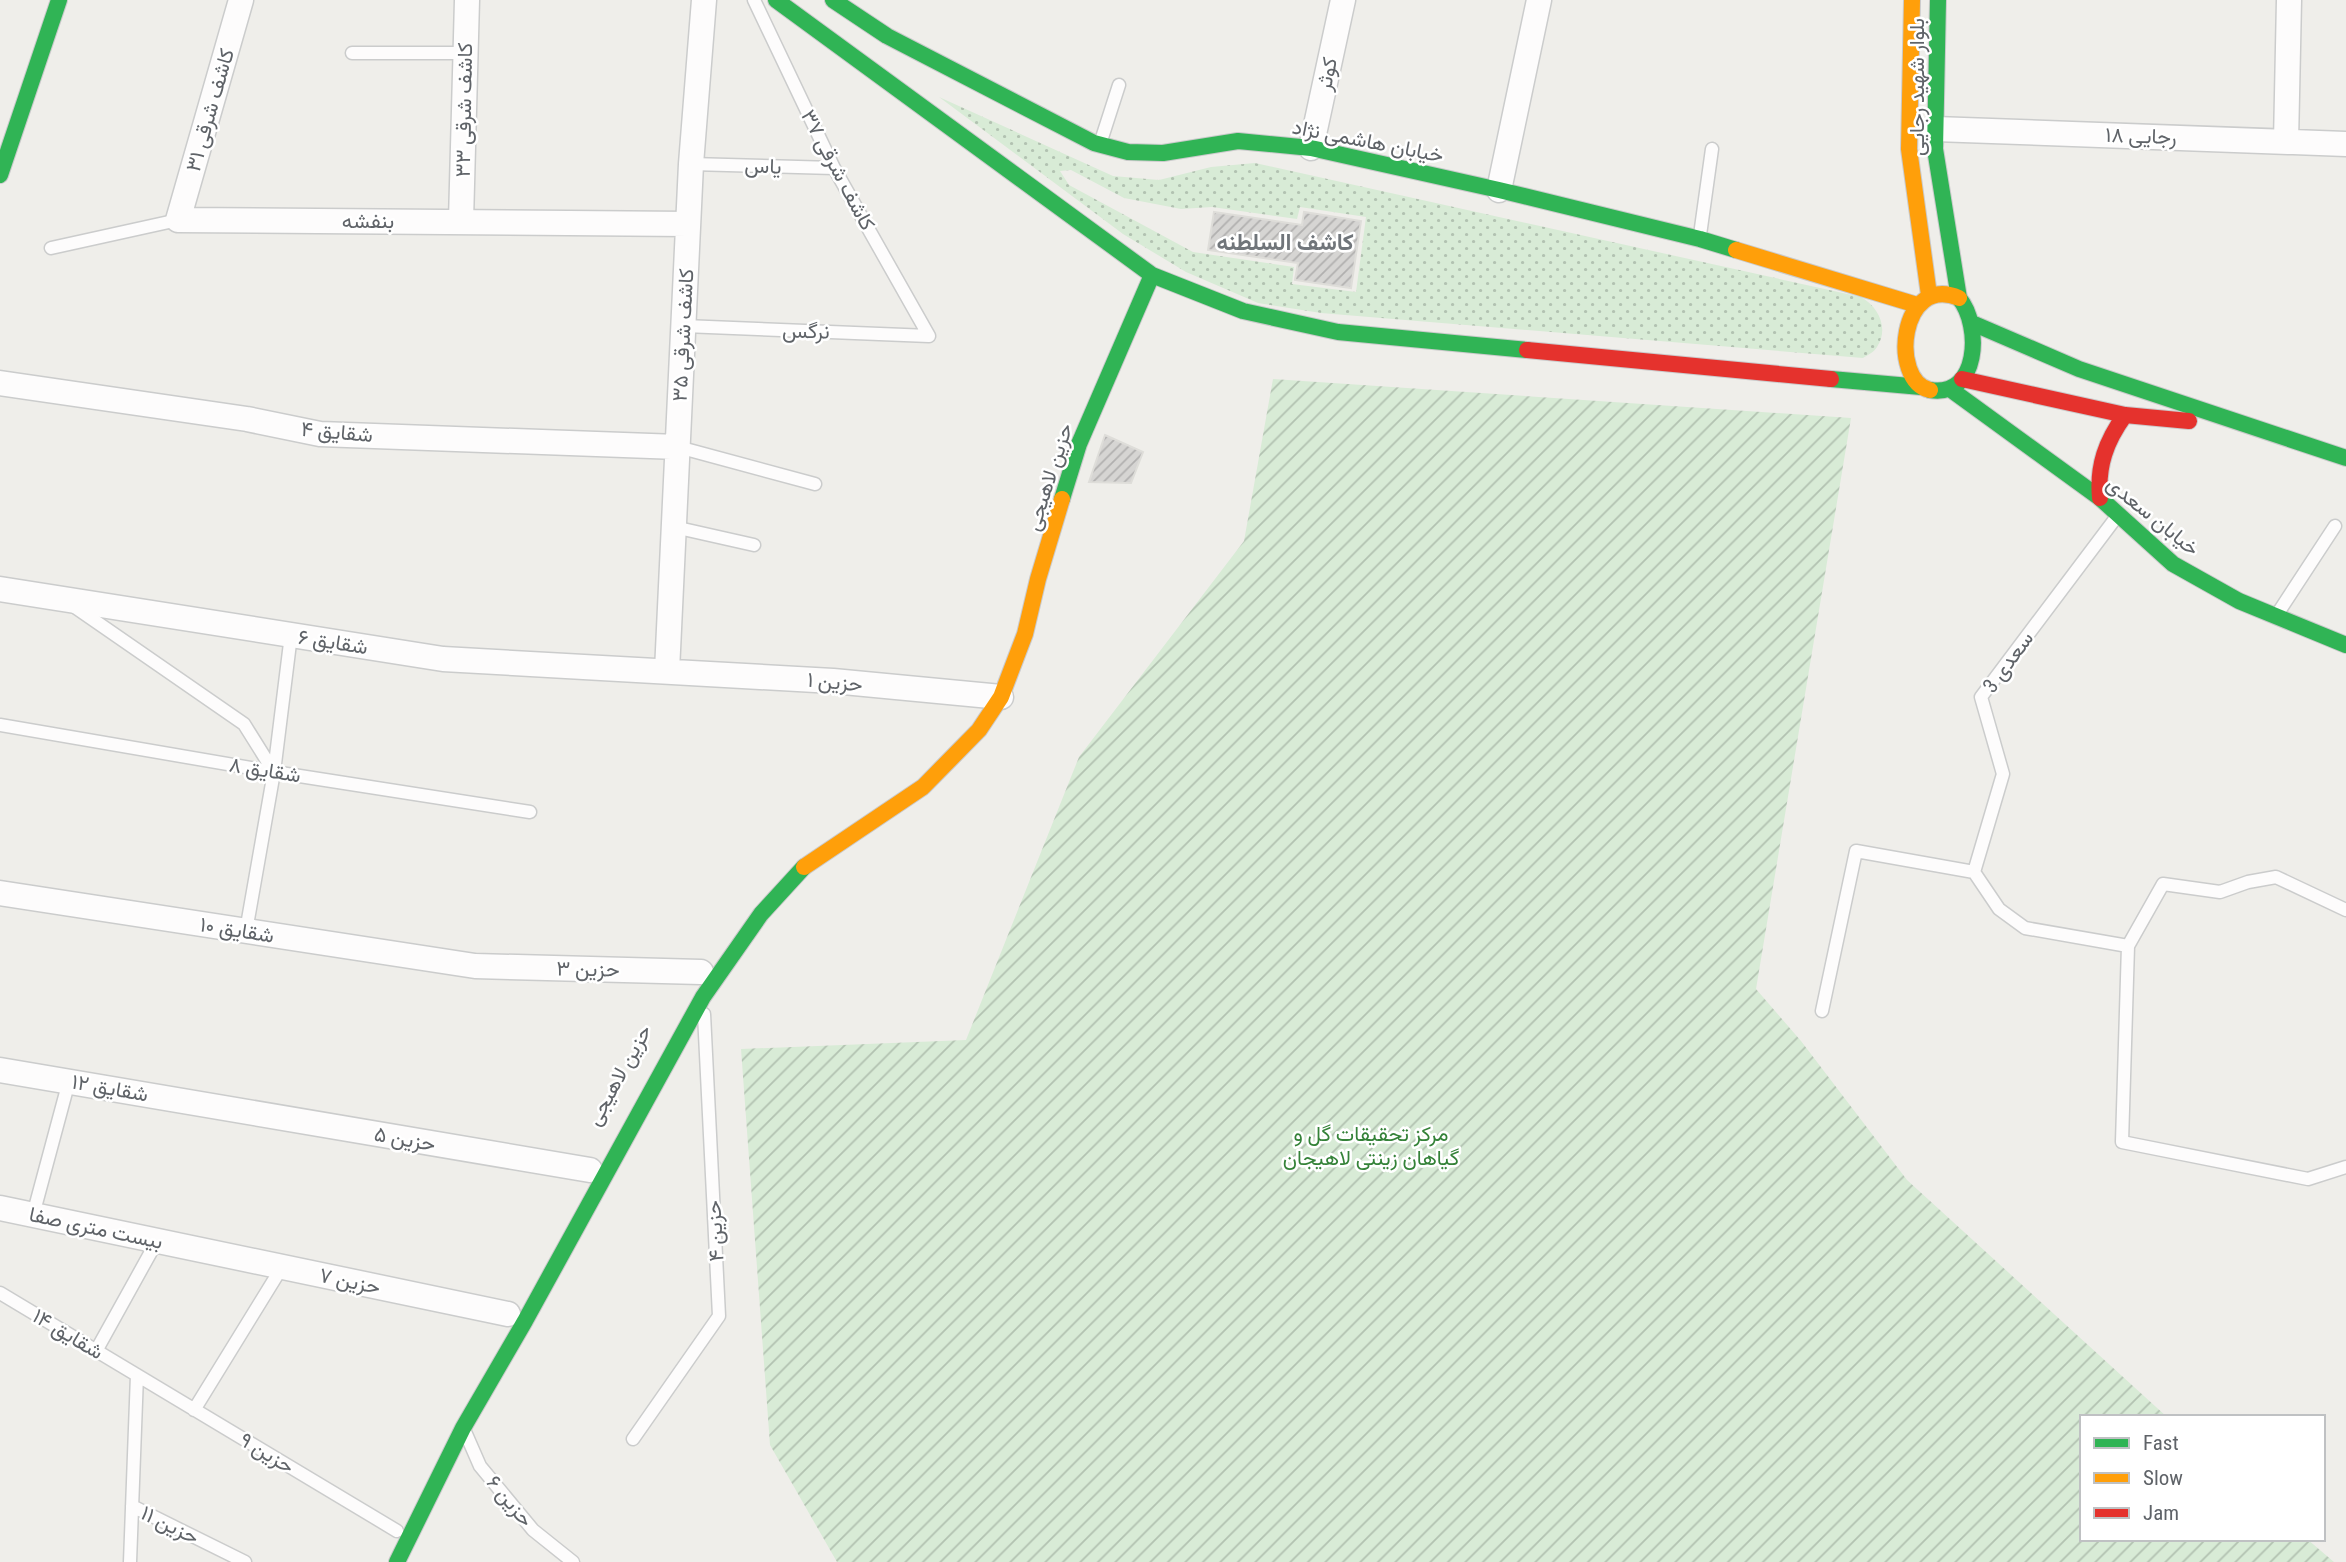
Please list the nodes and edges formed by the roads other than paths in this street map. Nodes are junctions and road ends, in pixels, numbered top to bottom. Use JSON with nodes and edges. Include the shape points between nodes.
{"nodes":[{"id":1,"x":59,"y":0,"type":"edge"},
{"id":2,"x":241,"y":0,"type":"edge"},
{"id":3,"x":467,"y":0,"type":"edge"},
{"id":4,"x":704,"y":0,"type":"edge"},
{"id":5,"x":754,"y":0,"type":"edge"},
{"id":6,"x":776,"y":0,"type":"edge"},
{"id":7,"x":833,"y":0,"type":"edge"},
{"id":8,"x":1343,"y":0,"type":"edge"},
{"id":9,"x":1539,"y":0,"type":"edge"},
{"id":10,"x":1912,"y":0,"type":"edge"},
{"id":11,"x":1938,"y":0,"type":"edge"},
{"id":12,"x":2289,"y":0,"type":"edge"},
{"id":13,"x":352,"y":53,"type":"dead end"},
{"id":14,"x":465,"y":53,"type":"junction"},
{"id":15,"x":1119,"y":85,"type":"dead end"},
{"id":16,"x":1935,"y":129,"type":"junction"},
{"id":17,"x":2286,"y":142,"type":"junction"},
{"id":18,"x":1100,"y":144,"type":"junction"},
{"id":19,"x":2346,"y":144,"type":"edge"},
{"id":20,"x":1311,"y":148,"type":"junction"},
{"id":21,"x":1712,"y":149,"type":"dead end"},
{"id":22,"x":691,"y":164,"type":"junction"},
{"id":23,"x":834,"y":168,"type":"junction"},
{"id":24,"x":0,"y":175,"type":"edge"},
{"id":25,"x":1499,"y":190,"type":"junction"},
{"id":26,"x":1945,"y":214,"type":"junction"},
{"id":27,"x":178,"y":220,"type":"junction"},
{"id":28,"x":461,"y":221,"type":"junction"},
{"id":29,"x":688,"y":224,"type":"junction"},
{"id":30,"x":1919,"y":224,"type":"junction"},
{"id":31,"x":1700,"y":239,"type":"junction"},
{"id":32,"x":51,"y":248,"type":"dead end"},
{"id":33,"x":1152,"y":275,"type":"junction"},
{"id":34,"x":1959,"y":298,"type":"junction"},
{"id":35,"x":1923,"y":300,"type":"junction"},
{"id":36,"x":1972,"y":323,"type":"junction"},
{"id":37,"x":684,"y":326,"type":"junction"},
{"id":38,"x":929,"y":336,"type":"joint"},
{"id":39,"x":0,"y":383,"type":"edge"},
{"id":40,"x":1956,"y":384,"type":"junction"},
{"id":41,"x":1921,"y":387,"type":"junction"},
{"id":42,"x":2125,"y":415,"type":"junction"},
{"id":43,"x":2245,"y":426,"type":"junction"},
{"id":44,"x":678,"y":447,"type":"junction"},
{"id":45,"x":2346,"y":458,"type":"edge"},
{"id":46,"x":815,"y":484,"type":"dead end"},
{"id":47,"x":2100,"y":498,"type":"junction"},
{"id":48,"x":2118,"y":515,"type":"junction"},
{"id":49,"x":2335,"y":526,"type":"dead end"},
{"id":50,"x":674,"y":527,"type":"junction"},
{"id":51,"x":754,"y":545,"type":"dead end"},
{"id":52,"x":0,"y":589,"type":"edge"},
{"id":53,"x":63,"y":599,"type":"junction"},
{"id":54,"x":2276,"y":617,"type":"junction"},
{"id":55,"x":291,"y":635,"type":"junction"},
{"id":56,"x":2346,"y":645,"type":"edge"},
{"id":57,"x":667,"y":671,"type":"junction"},
{"id":58,"x":1001,"y":697,"type":"junction"},
{"id":59,"x":0,"y":725,"type":"edge"},
{"id":60,"x":274,"y":772,"type":"junction"},
{"id":61,"x":530,"y":811,"type":"dead end"},
{"id":62,"x":832,"y":828,"type":"dead end"},
{"id":63,"x":1974,"y":872,"type":"junction"},
{"id":64,"x":0,"y":893,"type":"edge"},
{"id":65,"x":2346,"y":910,"type":"edge"},
{"id":66,"x":246,"y":931,"type":"junction"},
{"id":67,"x":2128,"y":946,"type":"junction"},
{"id":68,"x":475,"y":966,"type":"joint"},
{"id":69,"x":705,"y":966,"type":"joint"},
{"id":70,"x":703,"y":997,"type":"junction"},
{"id":71,"x":1822,"y":1011,"type":"dead end"},
{"id":72,"x":0,"y":1070,"type":"edge"},
{"id":73,"x":69,"y":1081,"type":"junction"},
{"id":74,"x":220,"y":1107,"type":"joint"},
{"id":75,"x":2346,"y":1167,"type":"edge"},
{"id":76,"x":586,"y":1176,"type":"joint"},
{"id":77,"x":0,"y":1209,"type":"edge"},
{"id":78,"x":33,"y":1215,"type":"junction"},
{"id":79,"x":157,"y":1241,"type":"junction"},
{"id":80,"x":192,"y":1248,"type":"joint"},
{"id":81,"x":282,"y":1267,"type":"junction"},
{"id":82,"x":0,"y":1293,"type":"edge"},
{"id":83,"x":513,"y":1315,"type":"junction"},
{"id":84,"x":490,"y":1350,"type":"dead end"},
{"id":85,"x":96,"y":1351,"type":"junction"},
{"id":86,"x":137,"y":1375,"type":"junction"},
{"id":87,"x":194,"y":1410,"type":"junction"},
{"id":88,"x":463,"y":1427,"type":"junction"},
{"id":89,"x":634,"y":1439,"type":"dead end"},
{"id":90,"x":132,"y":1506,"type":"junction"},
{"id":91,"x":397,"y":1531,"type":"junction"},
{"id":92,"x":130,"y":1562,"type":"edge"},
{"id":93,"x":245,"y":1562,"type":"edge"},
{"id":94,"x":381,"y":1562,"type":"edge"},
{"id":95,"x":397,"y":1562,"type":"edge"},
{"id":96,"x":573,"y":1562,"type":"edge"}],
"edges":[{"from":1,"to":24,"type":"main road"},
{"from":2,"to":27,"type":"street","name":"کاشف شرقی ۳۱"},
{"from":3,"to":14,"type":"street","name":"کاشف شرقی ۳۳"},
{"from":4,"to":22,"type":"street","name":"کاشف شرقی ۳۵"},
{"from":5,"to":23,"type":"lane","name":"کاشف شرقی ۳۷"},
{"from":6,"to":33,"type":"main road"},
{"from":7,"to":18,"type":"main road","name":"خیابان هاشمی نژاد","via":[[887,36]]},
{"from":8,"to":20,"type":"street","name":"کوثر"},
{"from":9,"to":25,"type":"street"},
{"from":10,"to":30,"type":"main road","name":"بلوار شهید رجایی","via":[[1909,149]]},
{"from":11,"to":16,"type":"main road","name":"بلوار شهید رجایی"},
{"from":12,"to":17,"type":"street"},
{"from":13,"to":14,"type":"lane"},
{"from":14,"to":28,"type":"street","name":"کاشف شرقی ۳۳"},
{"from":15,"to":18,"type":"lane"},
{"from":16,"to":17,"type":"street","name":"رجایی ۱۸"},
{"from":16,"to":26,"type":"main road","name":"بلوار شهید رجایی"},
{"from":17,"to":19,"type":"street","name":"رجایی ۱۸"},
{"from":18,"to":20,"type":"main road","name":"خیابان هاشمی نژاد","via":[[1128,152],[1163,153],[1238,141]]},
{"from":20,"to":25,"type":"main road","name":"خیابان هاشمی نژاد"},
{"from":21,"to":31,"type":"lane"},
{"from":22,"to":23,"type":"lane","name":"یاس"},
{"from":22,"to":29,"type":"street","name":"کاشف شرقی ۳۵"},
{"from":23,"to":38,"type":"lane","name":"کاشف شرقی ۳۷"},
{"from":25,"to":31,"type":"main road","name":"خیابان هاشمی نژاد"},
{"from":26,"to":30,"type":"main road","via":[[1936,233]]},
{"from":26,"to":34,"type":"main road","name":"بلوار شهید رجایی"},
{"from":27,"to":28,"type":"street","name":"بنفشه"},
{"from":27,"to":32,"type":"lane","name":"بنفشه"},
{"from":28,"to":29,"type":"street","name":"بنفشه"},
{"from":29,"to":37,"type":"street","name":"کاشف شرقی ۳۵"},
{"from":30,"to":35,"type":"main road","name":"بلوار شهید رجایی"},
{"from":31,"to":35,"type":"main road","name":"خیابان هاشمی نژاد"},
{"from":33,"to":41,"type":"main road","via":[[1243,311],[1338,332]]},
{"from":33,"to":58,"type":"main road","name":"حزین لاهیجی","via":[[1079,444],[1025,634]]},
{"from":34,"to":35,"type":"main road","via":[[1945,293]]},
{"from":34,"to":36,"type":"main road"},
{"from":35,"to":41,"type":"main road","via":[[1911,318],[1905,340],[1911,375]]},
{"from":36,"to":40,"type":"main road","via":[[1974,345],[1968,367]]},
{"from":36,"to":43,"type":"main road","via":[[2078,369]]},
{"from":37,"to":38,"type":"lane","name":"نرگس"},
{"from":37,"to":44,"type":"street","name":"کاشف شرقی ۳۵"},
{"from":39,"to":44,"type":"street","name":"شقایق ۴","via":[[320,434]]},
{"from":40,"to":41,"type":"main road","via":[[1938,392]]},
{"from":40,"to":42,"type":"main road"},
{"from":40,"to":47,"type":"main road","name":"خیابان سعدی"},
{"from":42,"to":43,"type":"main road"},
{"from":42,"to":47,"type":"main road","via":[[2113,429],[2101,460],[2097,478]]},
{"from":43,"to":45,"type":"main road"},
{"from":44,"to":46,"type":"lane"},
{"from":44,"to":50,"type":"street","name":"کاشف شرقی ۳۵"},
{"from":47,"to":48,"type":"main road","name":"خیابان سعدی"},
{"from":48,"to":54,"type":"main road","name":"خیابان سعدی","via":[[2173,564]]},
{"from":48,"to":63,"type":"lane","name":"سعدی 3","via":[[1981,697],[2003,774]]},
{"from":49,"to":54,"type":"lane"},
{"from":50,"to":51,"type":"lane"},
{"from":50,"to":57,"type":"street","name":"کاشف شرقی ۳۵"},
{"from":52,"to":53,"type":"street","name":"شقایق ۶"},
{"from":53,"to":55,"type":"street","name":"شقایق ۶"},
{"from":53,"to":60,"type":"lane","via":[[244,724]]},
{"from":54,"to":56,"type":"main road","name":"خیابان سعدی"},
{"from":55,"to":57,"type":"street","name":"شقایق ۶","via":[[443,659]]},
{"from":55,"to":60,"type":"lane"},
{"from":57,"to":58,"type":"street","name":"حزین ۱"},
{"from":58,"to":62,"type":"main road","name":"حزین لاهیجی","via":[[926,769]]},
{"from":58,"to":70,"type":"main road","name":"حزین لاهیجی","via":[[979,730],[923,787],[808,863],[761,914]]},
{"from":59,"to":60,"type":"lane","name":"شقایق ۸"},
{"from":60,"to":61,"type":"lane","name":"شقایق ۸"},
{"from":60,"to":66,"type":"lane"},
{"from":63,"to":67,"type":"lane","via":[[1999,909],[2025,928]]},
{"from":63,"to":71,"type":"lane","via":[[1856,851]]},
{"from":64,"to":66,"type":"street","name":"شقایق ۱۰"},
{"from":65,"to":67,"type":"lane","via":[[2276,877],[2220,892],[2163,884]]},
{"from":66,"to":68,"type":"street","name":"شقایق ۱۰"},
{"from":67,"to":75,"type":"lane","via":[[2122,1142],[2308,1179]]},
{"from":68,"to":69,"type":"street","name":"حزین ۳"},
{"from":69,"to":76,"type":"main road","name":"حزین لاهیجی"},
{"from":70,"to":83,"type":"main road","name":"حزین لاهیجی"},
{"from":70,"to":89,"type":"lane","name":"حزین ۴","via":[[719,1316]]},
{"from":72,"to":73,"type":"street","name":"شقایق ۱۲"},
{"from":73,"to":74,"type":"street","name":"شقایق ۱۲"},
{"from":73,"to":78,"type":"lane"},
{"from":74,"to":76,"type":"street","name":"حزین ۵"},
{"from":77,"to":78,"type":"street","name":"بیست متری صفا"},
{"from":78,"to":79,"type":"street","name":"بیست متری صفا"},
{"from":79,"to":80,"type":"street","name":"بیست متری صفا"},
{"from":79,"to":85,"type":"lane"},
{"from":80,"to":81,"type":"street","name":"حزین ۷"},
{"from":81,"to":83,"type":"street","name":"حزین ۷"},
{"from":81,"to":87,"type":"lane"},
{"from":82,"to":85,"type":"lane","name":"شقایق ۱۴"},
{"from":83,"to":88,"type":"main road","name":"حزین لاهیجی"},
{"from":84,"to":91,"type":"main road"},
{"from":85,"to":86,"type":"lane","name":"شقایق ۱۴"},
{"from":86,"to":87,"type":"lane","name":"حزین ۹"},
{"from":86,"to":90,"type":"lane"},
{"from":87,"to":91,"type":"lane","name":"حزین ۹"},
{"from":88,"to":95,"type":"main road","name":"حزین لاهیجی"},
{"from":88,"to":96,"type":"lane","name":"حزین ۶","via":[[480,1466],[533,1530]]},
{"from":90,"to":92,"type":"lane"},
{"from":90,"to":93,"type":"lane","name":"حزین ۱۱"},
{"from":91,"to":94,"type":"main road"}]}
